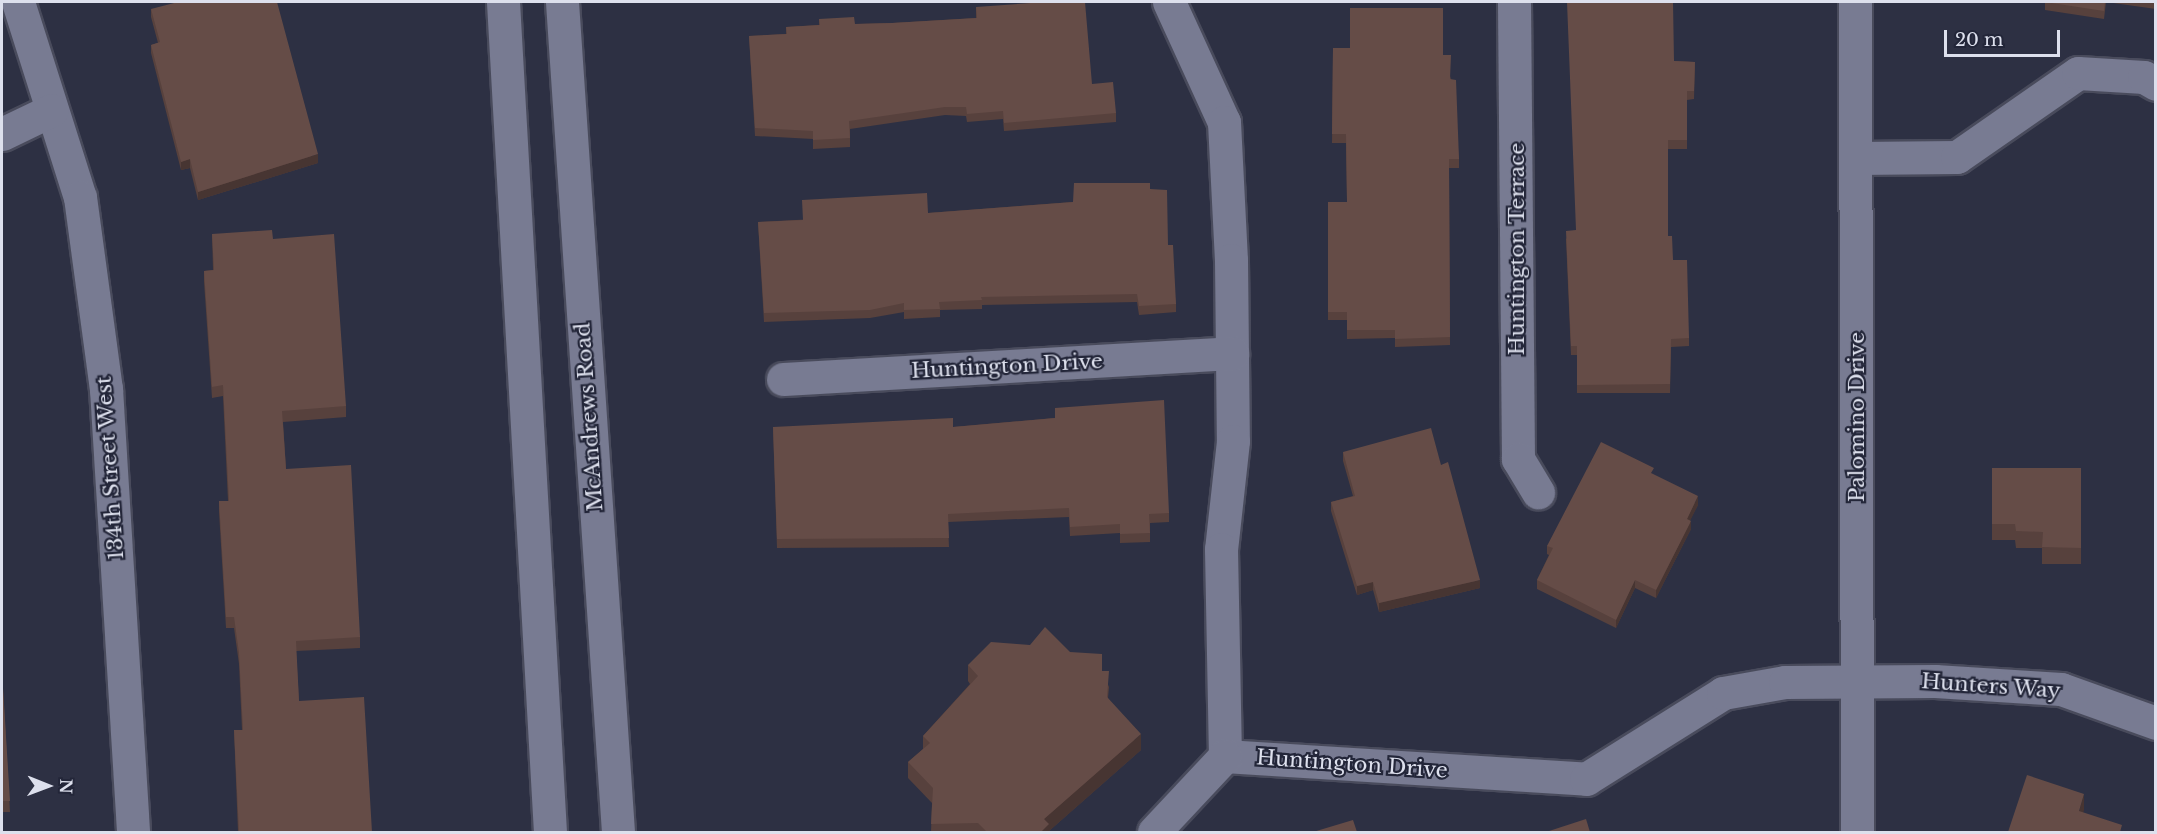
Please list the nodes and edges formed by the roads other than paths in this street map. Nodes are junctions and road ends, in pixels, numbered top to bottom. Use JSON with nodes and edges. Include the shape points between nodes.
{"nodes":[{"id":1,"x":18,"y":2,"type":"edge"},
{"id":2,"x":503,"y":2,"type":"edge"},
{"id":3,"x":562,"y":2,"type":"edge"},
{"id":4,"x":1169,"y":2,"type":"edge"},
{"id":5,"x":1515,"y":2,"type":"edge"},
{"id":6,"x":1855,"y":2,"type":"edge"},
{"id":7,"x":2156,"y":84,"type":"edge"},
{"id":8,"x":52,"y":110,"type":"junction"},
{"id":9,"x":2,"y":134,"type":"edge"},
{"id":10,"x":1856,"y":158,"type":"junction"},
{"id":11,"x":1232,"y":353,"type":"junction"},
{"id":12,"x":783,"y":379,"type":"dead end"},
{"id":13,"x":1538,"y":492,"type":"dead end"},
{"id":14,"x":1857,"y":680,"type":"junction"},
{"id":15,"x":2156,"y":723,"type":"edge"},
{"id":16,"x":1225,"y":756,"type":"junction"},
{"id":17,"x":134,"y":832,"type":"edge"},
{"id":18,"x":550,"y":832,"type":"edge"},
{"id":19,"x":618,"y":832,"type":"edge"},
{"id":20,"x":1154,"y":832,"type":"edge"},
{"id":21,"x":1857,"y":832,"type":"edge"}],
"edges":[{"from":1,"to":8,"type":"street","name":"134th Street West"},
{"from":2,"to":18,"type":"street"},
{"from":3,"to":19,"type":"street","name":"McAndrews Road"},
{"from":4,"to":11,"type":"street","name":"Huntington Drive","via":[[1224,122]]},
{"from":5,"to":13,"type":"street","name":"Huntington Terrace","via":[[1518,459]]},
{"from":6,"to":10,"type":"street","name":"Palomino Drive"},
{"from":7,"to":10,"type":"street","via":[[2144,77],[2078,73],[1957,157]]},
{"from":8,"to":9,"type":"street"},
{"from":8,"to":17,"type":"street","name":"134th Street West","via":[[80,197],[106,389]]},
{"from":10,"to":14,"type":"street","name":"Palomino Drive"},
{"from":11,"to":12,"type":"street","name":"Huntington Drive"},
{"from":11,"to":16,"type":"street","name":"Huntington Drive","via":[[1233,441],[1221,549]]},
{"from":14,"to":15,"type":"street","name":"Hunters Way","via":[[2061,689]]},
{"from":14,"to":16,"type":"street","name":"Huntington Drive","via":[[1785,682],[1723,693],[1586,779]]},
{"from":14,"to":21,"type":"street","name":"Palomino Drive"},
{"from":16,"to":20,"type":"street"}]}
